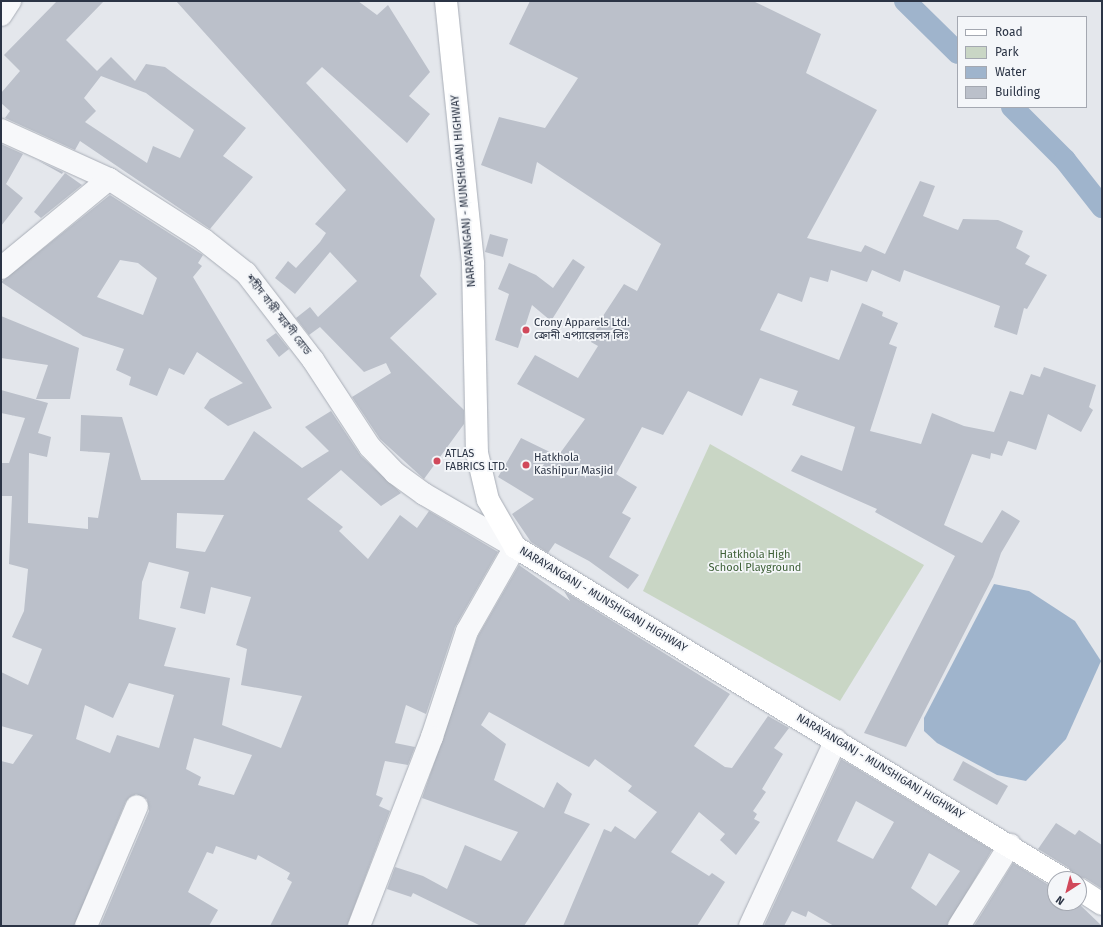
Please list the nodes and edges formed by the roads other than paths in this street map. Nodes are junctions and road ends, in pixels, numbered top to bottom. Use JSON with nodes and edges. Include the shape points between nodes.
{"nodes":[{"id":1,"x":10,"y":1,"type":"edge"},
{"id":2,"x":446,"y":1,"type":"edge"},
{"id":3,"x":1,"y":15,"type":"edge"},
{"id":4,"x":1,"y":130,"type":"edge"},
{"id":5,"x":109,"y":179,"type":"junction"},
{"id":6,"x":1,"y":268,"type":"edge"},
{"id":7,"x":515,"y":547,"type":"junction"},
{"id":8,"x":836,"y":740,"type":"junction"},
{"id":9,"x":137,"y":806,"type":"dead end"},
{"id":10,"x":1010,"y":845,"type":"junction"},
{"id":11,"x":1051,"y":871,"type":"edge"},
{"id":12,"x":1087,"y":894,"type":"edge"},
{"id":13,"x":1102,"y":904,"type":"edge"},
{"id":14,"x":86,"y":926,"type":"edge"},
{"id":15,"x":359,"y":926,"type":"edge"},
{"id":16,"x":750,"y":926,"type":"edge"},
{"id":17,"x":959,"y":926,"type":"edge"}],
"edges":[{"from":1,"to":3,"type":"street"},
{"from":2,"to":7,"type":"main road","name":"NARAYANGANJ - MUNSHIGANJ HIGHWAY","via":[[473,264],[476,453],[488,500]]},
{"from":4,"to":5,"type":"street","name":"শহীদ বাপ্পী স্মরণী রোড"},
{"from":5,"to":6,"type":"street"},
{"from":5,"to":7,"type":"street","name":"শহীদ বাপ্পী স্মরণী রোড","via":[[204,240],[246,273],[314,360],[370,447],[394,473]]},
{"from":7,"to":8,"type":"main road","name":"NARAYANGANJ - MUNSHIGANJ HIGHWAY"},
{"from":7,"to":15,"type":"street","via":[[466,631],[432,737]]},
{"from":8,"to":10,"type":"main road","name":"NARAYANGANJ - MUNSHIGANJ HIGHWAY"},
{"from":8,"to":16,"type":"street"},
{"from":9,"to":14,"type":"street"},
{"from":10,"to":11,"type":"main road","name":"NARAYANGANJ - MUNSHIGANJ HIGHWAY"},
{"from":10,"to":17,"type":"street"},
{"from":12,"to":13,"type":"main road"}]}
